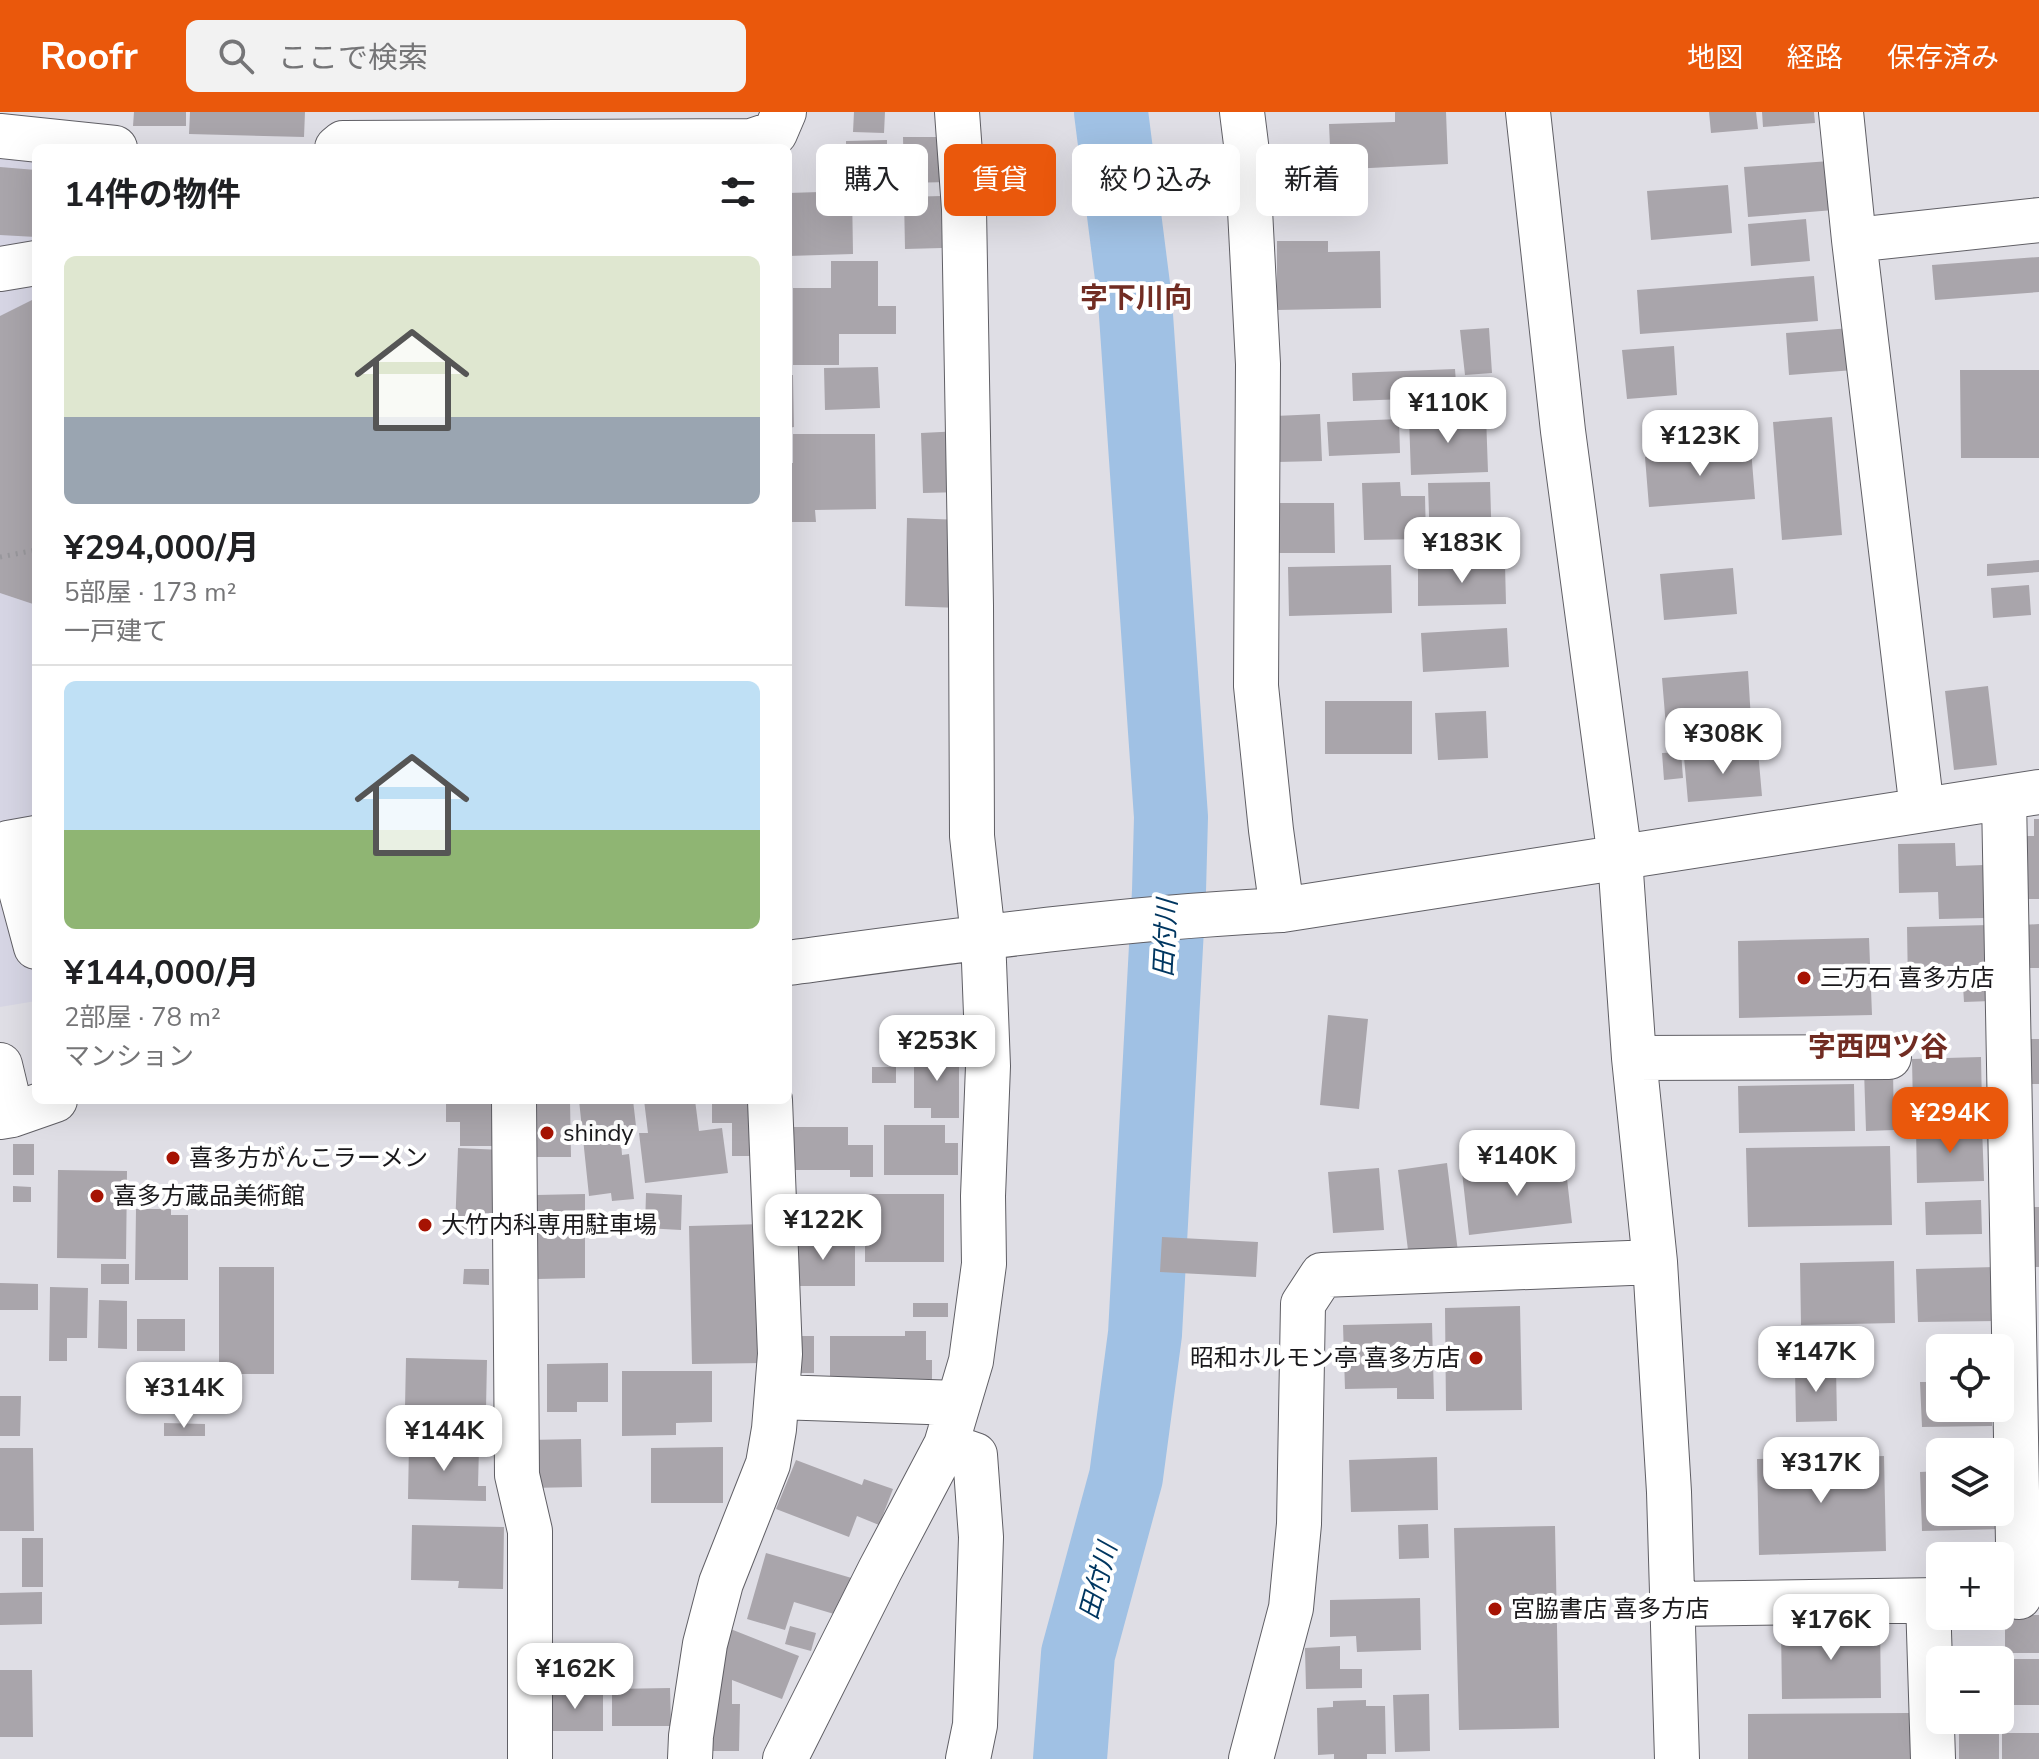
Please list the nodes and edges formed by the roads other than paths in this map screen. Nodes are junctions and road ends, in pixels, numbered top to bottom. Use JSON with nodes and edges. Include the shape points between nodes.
{"nodes":[{"id":1,"x":784,"y":112,"type":"edge"},
{"id":2,"x":957,"y":112,"type":"edge"},
{"id":3,"x":1242,"y":112,"type":"edge"},
{"id":4,"x":1528,"y":112,"type":"edge"},
{"id":5,"x":1841,"y":112,"type":"edge"},
{"id":6,"x":341,"y":134,"type":"edge"},
{"id":7,"x":0,"y":136,"type":"edge"},
{"id":8,"x":77,"y":144,"type":"edge"},
{"id":9,"x":2039,"y":220,"type":"edge"},
{"id":10,"x":1854,"y":240,"type":"junction"},
{"id":11,"x":32,"y":264,"type":"edge"},
{"id":12,"x":0,"y":269,"type":"edge"},
{"id":13,"x":2022,"y":795,"type":"edge"},
{"id":14,"x":1922,"y":810,"type":"junction"},
{"id":15,"x":32,"y":839,"type":"edge"},
{"id":16,"x":1620,"y":858,"type":"junction"},
{"id":17,"x":1282,"y":910,"type":"junction"},
{"id":18,"x":32,"y":932,"type":"edge"},
{"id":19,"x":983,"y":936,"type":"junction"},
{"id":20,"x":792,"y":962,"type":"edge"},
{"id":21,"x":1889,"y":1057,"type":"dead end"},
{"id":22,"x":1634,"y":1058,"type":"junction"},
{"id":23,"x":0,"y":1065,"type":"edge"},
{"id":24,"x":43,"y":1104,"type":"edge"},
{"id":25,"x":514,"y":1104,"type":"edge"},
{"id":26,"x":770,"y":1104,"type":"edge"},
{"id":27,"x":6,"y":1116,"type":"edge"},
{"id":28,"x":1655,"y":1262,"type":"junction"},
{"id":29,"x":777,"y":1397,"type":"junction"},
{"id":30,"x":958,"y":1403,"type":"junction"},
{"id":31,"x":946,"y":1445,"type":"junction"},
{"id":32,"x":2019,"y":1597,"type":"edge"},
{"id":33,"x":1926,"y":1600,"type":"edge"},
{"id":34,"x":1672,"y":1604,"type":"junction"},
{"id":35,"x":1934,"y":1630,"type":"edge"},
{"id":36,"x":530,"y":1759,"type":"edge"},
{"id":37,"x":690,"y":1759,"type":"edge"},
{"id":38,"x":785,"y":1759,"type":"edge"},
{"id":39,"x":968,"y":1759,"type":"edge"},
{"id":40,"x":1251,"y":1759,"type":"edge"},
{"id":41,"x":1677,"y":1759,"type":"edge"},
{"id":42,"x":1933,"y":1759,"type":"edge"}],
"edges":[{"from":1,"to":6,"type":"street","via":[[775,133],[751,141]]},
{"from":2,"to":19,"type":"street","via":[[964,209],[972,836]]},
{"from":3,"to":17,"type":"street","via":[[1258,364],[1256,686]]},
{"from":4,"to":16,"type":"street","via":[[1563,431]]},
{"from":5,"to":10,"type":"street"},
{"from":7,"to":8,"type":"street"},
{"from":9,"to":10,"type":"street"},
{"from":10,"to":14,"type":"street"},
{"from":11,"to":12,"type":"street"},
{"from":13,"to":14,"type":"street"},
{"from":13,"to":32,"type":"street"},
{"from":14,"to":16,"type":"street"},
{"from":15,"to":18,"type":"street","via":[[8,843]]},
{"from":16,"to":17,"type":"street"},
{"from":16,"to":22,"type":"street"},
{"from":17,"to":19,"type":"street"},
{"from":19,"to":20,"type":"street"},
{"from":19,"to":30,"type":"street","via":[[988,1066],[984,1264],[971,1361]]},
{"from":21,"to":22,"type":"street"},
{"from":22,"to":28,"type":"street"},
{"from":23,"to":27,"type":"street"},
{"from":24,"to":27,"type":"street"},
{"from":25,"to":36,"type":"street","via":[[517,1475],[530,1531]]},
{"from":26,"to":29,"type":"street","via":[[780,1354]]},
{"from":28,"to":34,"type":"street"},
{"from":28,"to":40,"type":"street","via":[[1322,1275],[1303,1304],[1299,1524],[1291,1608]]},
{"from":29,"to":30,"type":"street"},
{"from":29,"to":37,"type":"street","via":[[768,1464],[721,1583],[705,1644]]},
{"from":30,"to":31,"type":"street"},
{"from":31,"to":38,"type":"street"},
{"from":31,"to":39,"type":"street","via":[[975,1455],[981,1537],[975,1725]]},
{"from":33,"to":34,"type":"street"},
{"from":34,"to":41,"type":"street"},
{"from":35,"to":42,"type":"street"}]}
